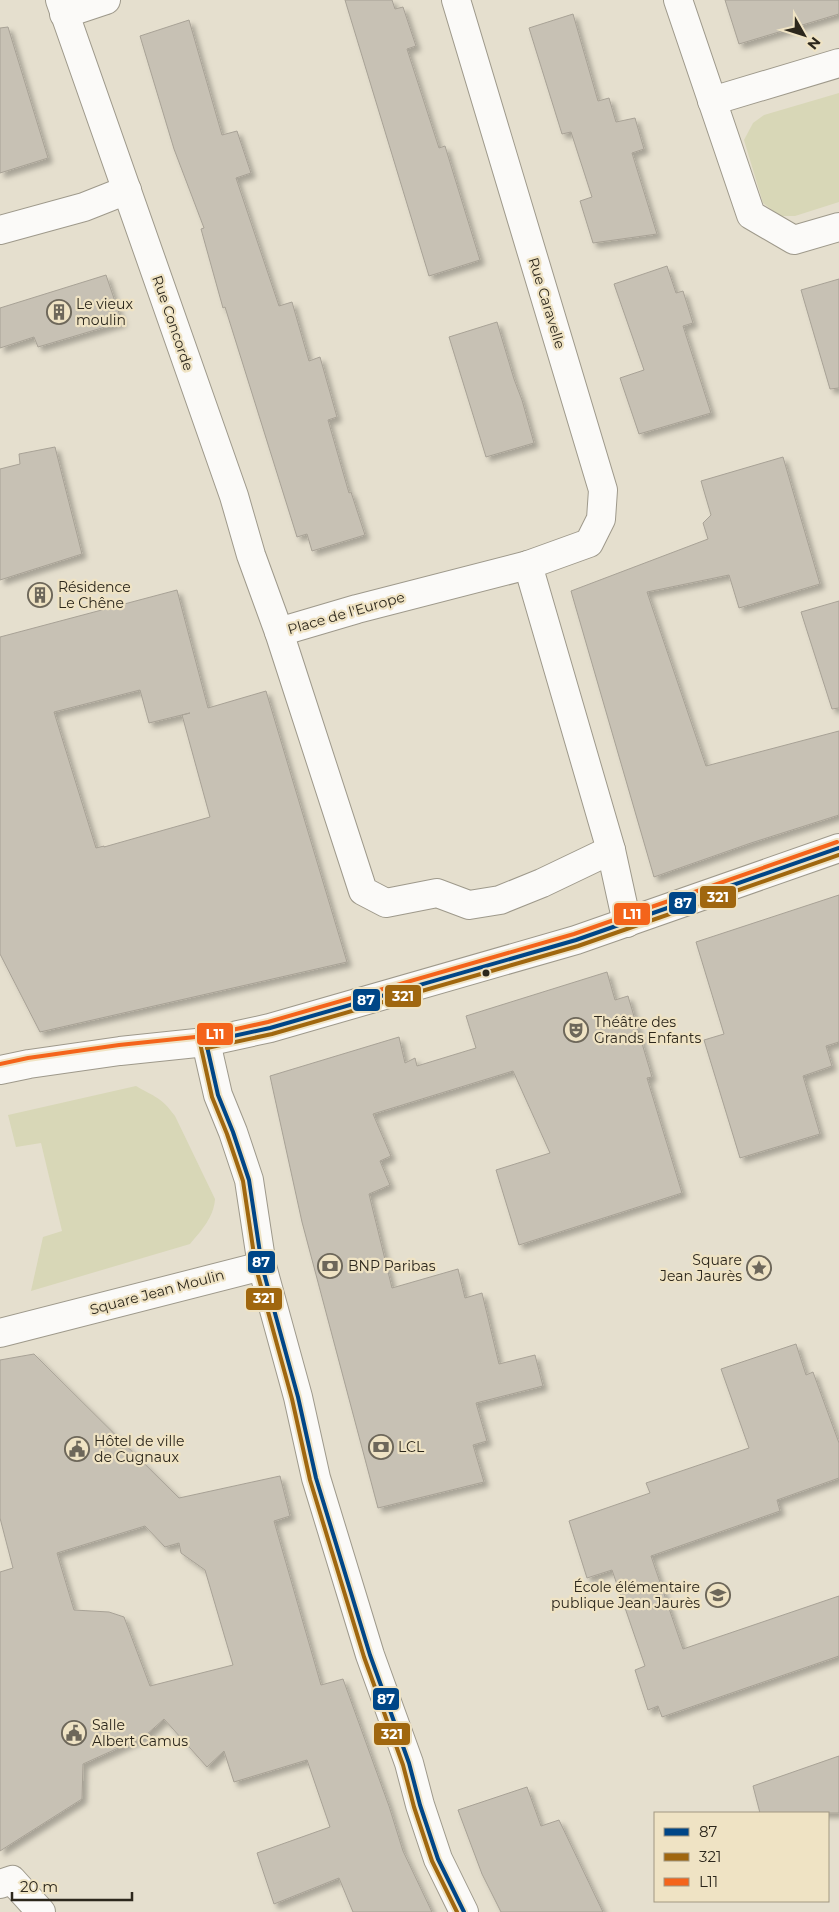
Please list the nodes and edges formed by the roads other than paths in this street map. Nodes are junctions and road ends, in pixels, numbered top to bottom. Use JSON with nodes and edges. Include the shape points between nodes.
{"nodes":[{"id":1,"x":106,"y":0,"type":"edge"},
{"id":2,"x":456,"y":0,"type":"edge"},
{"id":3,"x":678,"y":0,"type":"edge"},
{"id":4,"x":62,"y":7,"type":"edge"},
{"id":5,"x":839,"y":63,"type":"edge"},
{"id":6,"x":712,"y":101,"type":"junction"},
{"id":7,"x":127,"y":190,"type":"junction"},
{"id":8,"x":839,"y":227,"type":"edge"},
{"id":9,"x":0,"y":230,"type":"edge"},
{"id":10,"x":528,"y":565,"type":"junction"},
{"id":11,"x":279,"y":632,"type":"junction"},
{"id":12,"x":839,"y":848,"type":"edge"},
{"id":13,"x":611,"y":850,"type":"junction"},
{"id":14,"x":627,"y":923,"type":"junction"},
{"id":15,"x":206,"y":1042,"type":"junction"},
{"id":16,"x":0,"y":1070,"type":"edge"},
{"id":17,"x":262,"y":1266,"type":"junction"},
{"id":18,"x":0,"y":1333,"type":"edge"},
{"id":19,"x":0,"y":1884,"type":"edge"},
{"id":20,"x":40,"y":1912,"type":"edge"},
{"id":21,"x":464,"y":1912,"type":"edge"}],
"edges":[{"from":1,"to":4,"type":"street"},
{"from":2,"to":10,"type":"street","name":"Rue Caravelle","via":[[603,490],[600,519],[589,543]]},
{"from":3,"to":6,"type":"street"},
{"from":4,"to":7,"type":"street","name":"Rue Concorde"},
{"from":5,"to":6,"type":"street"},
{"from":6,"to":8,"type":"street","via":[[751,215],[794,240]]},
{"from":7,"to":9,"type":"street","via":[[84,207]]},
{"from":7,"to":11,"type":"street","name":"Rue Concorde"},
{"from":10,"to":11,"type":"street","name":"Place de l'Europe"},
{"from":10,"to":13,"type":"street"},
{"from":11,"to":13,"type":"street","name":"Place de l'Europe","via":[[363,891],[386,903],[437,894],[469,904],[500,900]]},
{"from":12,"to":14,"type":"street"},
{"from":13,"to":14,"type":"street"},
{"from":14,"to":15,"type":"street","via":[[270,1028]]},
{"from":15,"to":16,"type":"street","via":[[120,1050]]},
{"from":15,"to":17,"type":"street","via":[[218,1095],[249,1180]]},
{"from":17,"to":18,"type":"street","name":"Square Jean Moulin"},
{"from":17,"to":21,"type":"street","via":[[298,1397],[316,1478],[345,1576],[438,1859]]},
{"from":19,"to":20,"type":"street","via":[[12,1880]]}]}
